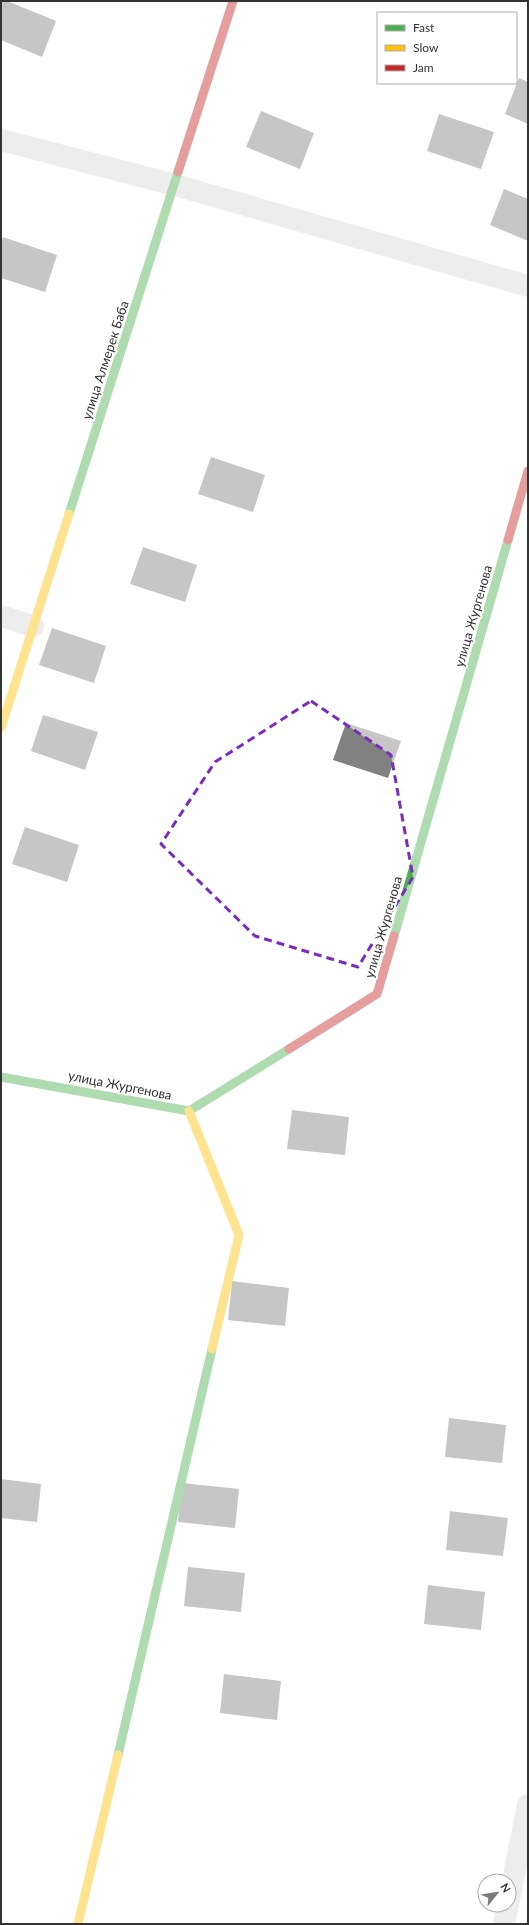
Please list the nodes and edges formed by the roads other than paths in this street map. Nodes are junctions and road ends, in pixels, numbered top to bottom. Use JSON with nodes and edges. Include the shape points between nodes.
{"nodes":[{"id":1,"x":233,"y":1,"type":"edge"},
{"id":2,"x":1,"y":140,"type":"edge"},
{"id":3,"x":175,"y":185,"type":"junction"},
{"id":4,"x":528,"y":286,"type":"edge"},
{"id":5,"x":528,"y":471,"type":"edge"},
{"id":6,"x":1,"y":616,"type":"edge"},
{"id":7,"x":34,"y":626,"type":"junction"},
{"id":8,"x":1,"y":728,"type":"edge"},
{"id":9,"x":1,"y":1076,"type":"edge"},
{"id":10,"x":189,"y":1111,"type":"junction"},
{"id":11,"x":528,"y":1805,"type":"edge"},
{"id":12,"x":514,"y":1873,"type":"edge"},
{"id":13,"x":506,"y":1913,"type":"edge"},
{"id":14,"x":78,"y":1924,"type":"edge"},
{"id":15,"x":504,"y":1924,"type":"edge"}],
"edges":[{"from":1,"to":3,"type":"street","name":"улица Алмерек Баба"},
{"from":2,"to":3,"type":"street"},
{"from":3,"to":4,"type":"street"},
{"from":3,"to":7,"type":"street","name":"улица Алмерек Баба"},
{"from":5,"to":10,"type":"street","name":"улица Жургенова","via":[[377,994]]},
{"from":6,"to":7,"type":"street"},
{"from":7,"to":8,"type":"street","name":"улица Алмерек Баба"},
{"from":9,"to":10,"type":"street","name":"улица Жургенова"},
{"from":10,"to":14,"type":"street","via":[[239,1235]]},
{"from":11,"to":12,"type":"street"},
{"from":13,"to":15,"type":"street"}]}
